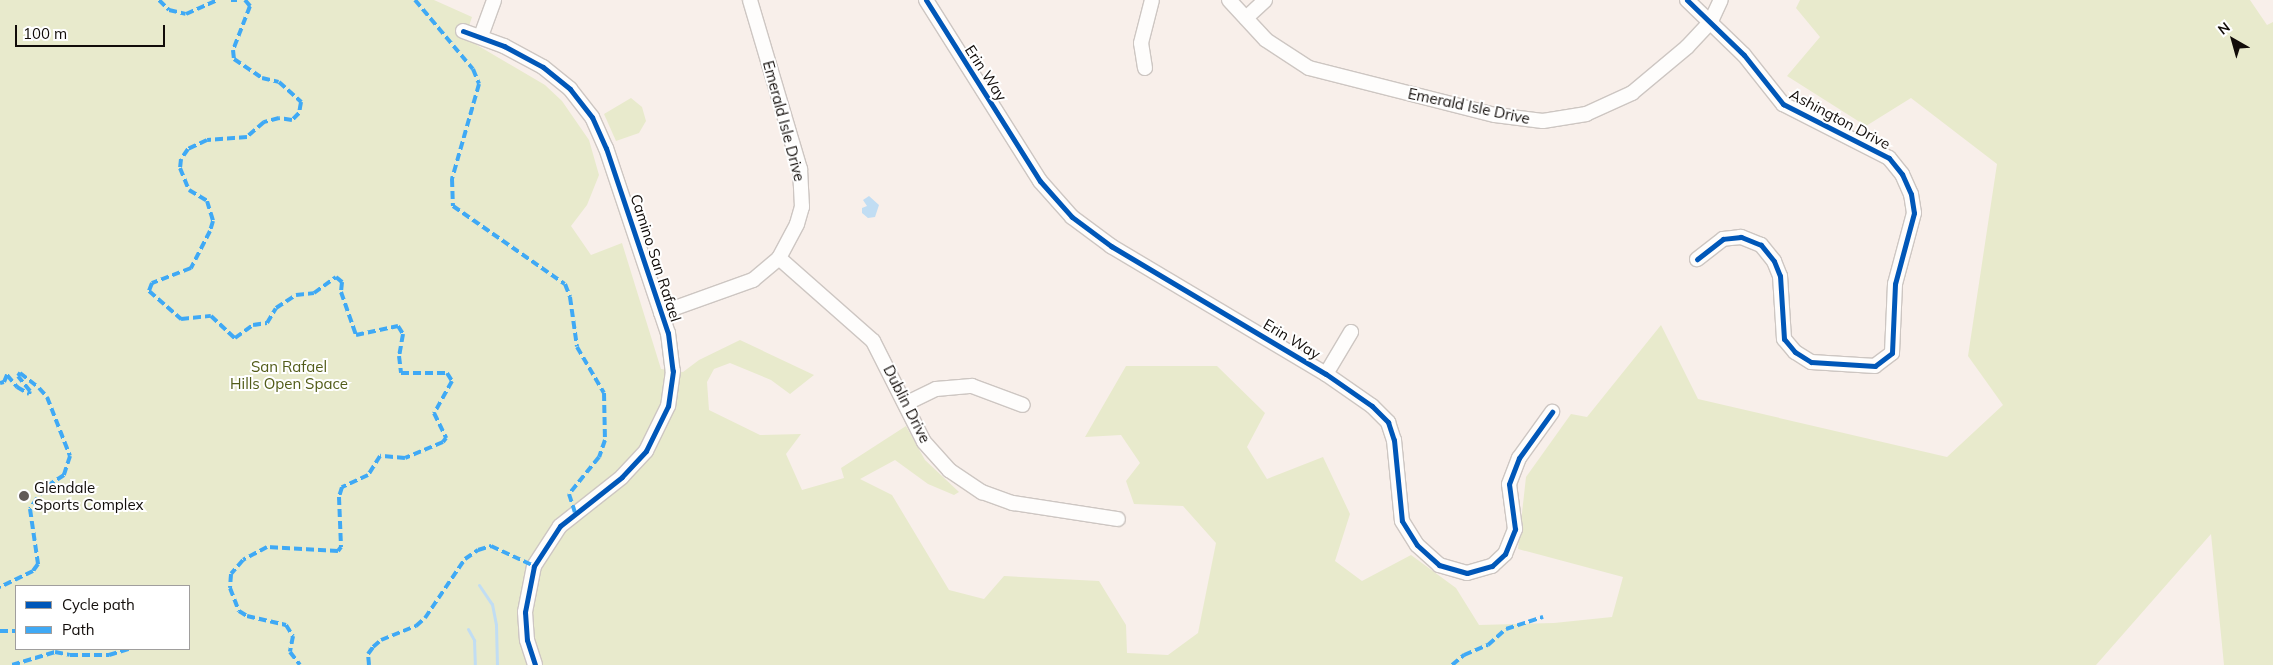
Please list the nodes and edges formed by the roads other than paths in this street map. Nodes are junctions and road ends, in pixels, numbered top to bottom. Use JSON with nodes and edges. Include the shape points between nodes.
{"nodes":[{"id":1,"x":494,"y":0,"type":"edge"},
{"id":2,"x":750,"y":0,"type":"edge"},
{"id":3,"x":926,"y":0,"type":"edge"},
{"id":4,"x":1152,"y":0,"type":"edge"},
{"id":5,"x":1229,"y":0,"type":"edge"},
{"id":6,"x":1265,"y":0,"type":"edge"},
{"id":7,"x":1687,"y":0,"type":"edge"},
{"id":8,"x":1721,"y":0,"type":"edge"},
{"id":9,"x":1246,"y":18,"type":"junction"},
{"id":10,"x":1711,"y":21,"type":"junction"},
{"id":11,"x":464,"y":31,"type":"dead end"},
{"id":12,"x":481,"y":36,"type":"junction"},
{"id":13,"x":1145,"y":68,"type":"dead end"},
{"id":14,"x":779,"y":258,"type":"junction"},
{"id":15,"x":1697,"y":259,"type":"dead end"},
{"id":16,"x":661,"y":313,"type":"junction"},
{"id":17,"x":1351,"y":332,"type":"dead end"},
{"id":18,"x":1326,"y":374,"type":"junction"},
{"id":19,"x":907,"y":403,"type":"junction"},
{"id":20,"x":1024,"y":405,"type":"dead end"},
{"id":21,"x":1552,"y":412,"type":"dead end"},
{"id":22,"x":1118,"y":519,"type":"dead end"},
{"id":23,"x":535,"y":665,"type":"edge"}],
"edges":[{"from":1,"to":12,"type":"street"},
{"from":2,"to":14,"type":"street","name":"Emerald Isle Drive","via":[[800,169],[803,189],[797,224]]},
{"from":3,"to":18,"type":"street","name":"Erin Way","via":[[1040,180],[1072,217],[1111,246]]},
{"from":4,"to":13,"type":"street","via":[[1141,43]]},
{"from":5,"to":9,"type":"street","name":"Emerald Isle Drive"},
{"from":6,"to":9,"type":"street"},
{"from":7,"to":10,"type":"street","name":"Ashington Drive"},
{"from":8,"to":10,"type":"street","name":"Emerald Isle Drive"},
{"from":9,"to":10,"type":"street","name":"Emerald Isle Drive","via":[[1281,52],[1308,68],[1495,115],[1542,121],[1586,114],[1632,93],[1687,47]]},
{"from":10,"to":15,"type":"street","name":"Ashington Drive","via":[[1744,54],[1783,104],[1889,158],[1902,174],[1911,194],[1914,213],[1895,284],[1892,353],[1886,361],[1875,366],[1811,362],[1795,352],[1784,339],[1780,276],[1774,261],[1761,245],[1741,237],[1723,239]]},
{"from":11,"to":12,"type":"street","name":"Camino San Rafael"},
{"from":12,"to":16,"type":"street","name":"Camino San Rafael","via":[[543,67],[570,89],[592,118],[606,148]]},
{"from":14,"to":16,"type":"street","name":"Emerald Isle Drive","via":[[753,280],[732,290]]},
{"from":14,"to":19,"type":"street","name":"Dublin Drive","via":[[866,332]]},
{"from":16,"to":23,"type":"street","name":"Camino San Rafael","via":[[668,333],[673,371],[668,406],[657,434],[635,465],[560,526],[534,566],[525,612],[527,640]]},
{"from":17,"to":18,"type":"street"},
{"from":18,"to":21,"type":"street","name":"Erin Way","via":[[1372,406],[1388,422],[1394,440],[1402,521],[1417,545],[1440,565],[1467,573],[1492,566],[1508,548],[1515,528],[1510,484],[1519,458]]},
{"from":19,"to":20,"type":"street","via":[[936,389],[972,386]]},
{"from":19,"to":22,"type":"street","name":"Dublin Drive","via":[[924,442],[949,470],[982,492],[1014,502]]}]}
